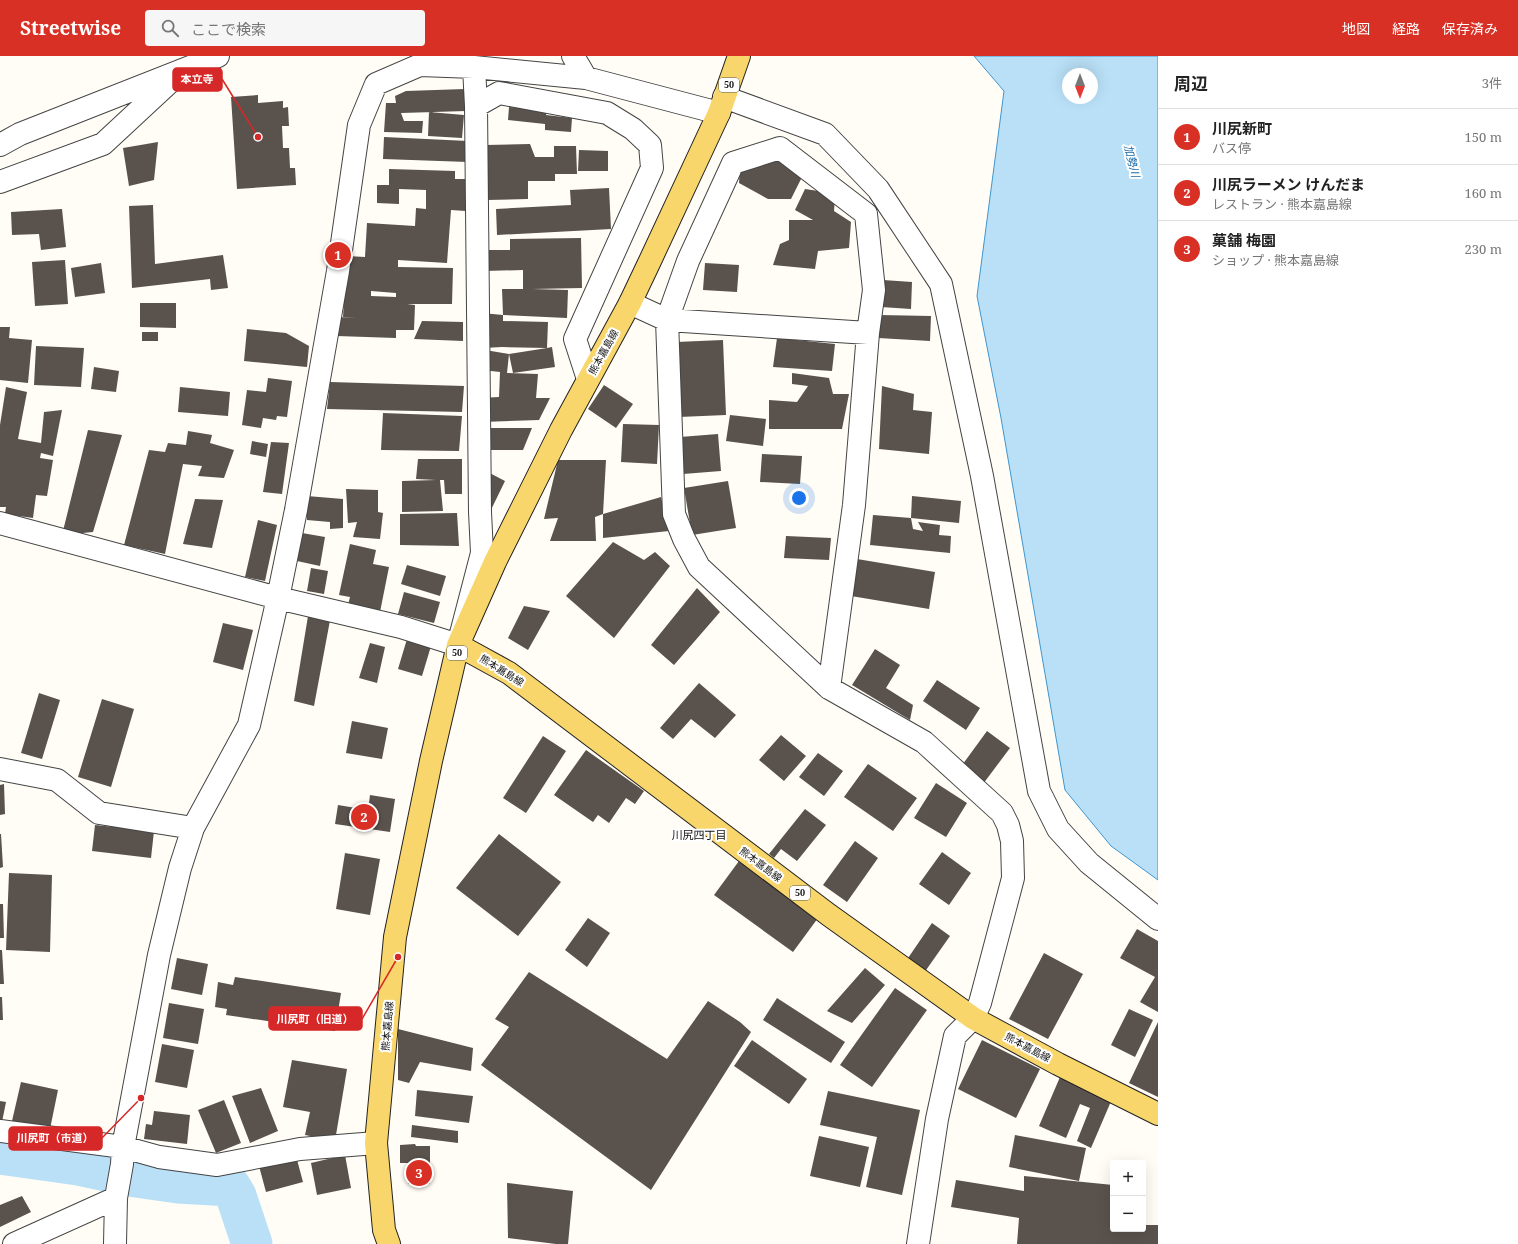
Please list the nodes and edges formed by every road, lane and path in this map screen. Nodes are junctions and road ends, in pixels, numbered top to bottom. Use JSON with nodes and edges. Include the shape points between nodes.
{"nodes":[{"id":1,"x":218,"y":56,"type":"edge"},
{"id":2,"x":573,"y":56,"type":"edge"},
{"id":3,"x":739,"y":56,"type":"edge"},
{"id":4,"x":474,"y":67,"type":"junction"},
{"id":5,"x":181,"y":71,"type":"junction"},
{"id":6,"x":586,"y":78,"type":"junction"},
{"id":7,"x":721,"y":105,"type":"junction"},
{"id":8,"x":476,"y":106,"type":"junction"},
{"id":9,"x":0,"y":145,"type":"edge"},
{"id":10,"x":0,"y":182,"type":"edge"},
{"id":11,"x":630,"y":303,"type":"junction"},
{"id":12,"x":667,"y":320,"type":"junction"},
{"id":13,"x":868,"y":333,"type":"junction"},
{"id":14,"x":588,"y":379,"type":"junction"},
{"id":15,"x":0,"y":523,"type":"edge"},
{"id":16,"x":278,"y":598,"type":"junction"},
{"id":17,"x":458,"y":645,"type":"junction"},
{"id":18,"x":829,"y":688,"type":"junction"},
{"id":19,"x":0,"y":769,"type":"edge"},
{"id":20,"x":193,"y":828,"type":"junction"},
{"id":21,"x":1158,"y":919,"type":"edge"},
{"id":22,"x":973,"y":1018,"type":"junction"},
{"id":23,"x":1158,"y":1114,"type":"edge"},
{"id":24,"x":0,"y":1131,"type":"edge"},
{"id":25,"x":376,"y":1143,"type":"junction"},
{"id":26,"x":122,"y":1155,"type":"junction"},
{"id":27,"x":116,"y":1198,"type":"junction"},
{"id":28,"x":14,"y":1244,"type":"edge"},
{"id":29,"x":115,"y":1244,"type":"edge"},
{"id":30,"x":389,"y":1244,"type":"edge"},
{"id":31,"x":918,"y":1244,"type":"edge"}],
"edges":[{"from":1,"to":5,"type":"street"},
{"from":2,"to":6,"type":"street"},
{"from":3,"to":7,"type":"main road","name":"熊本嘉島線","number":"50"},
{"from":4,"to":6,"type":"street"},
{"from":4,"to":8,"type":"street"},
{"from":4,"to":16,"type":"street","via":[[420,65],[376,84],[359,126],[338,271]]},
{"from":5,"to":9,"type":"street","via":[[20,134]]},
{"from":5,"to":10,"type":"street","via":[[103,144]]},
{"from":6,"to":7,"type":"street"},
{"from":7,"to":11,"type":"main road","name":"熊本嘉島線","number":"50"},
{"from":7,"to":21,"type":"street","via":[[825,134],[878,189],[941,284],[982,476],[1039,791],[1058,829],[1089,863]]},
{"from":8,"to":14,"type":"street","via":[[499,93],[608,113],[633,129],[650,145],[652,168],[575,339]]},
{"from":8,"to":17,"type":"street","via":[[482,553]]},
{"from":11,"to":12,"type":"street"},
{"from":11,"to":14,"type":"main road","name":"熊本嘉島線","number":"50"},
{"from":12,"to":13,"type":"street"},
{"from":12,"to":13,"type":"street","via":[[688,261],[733,163],[780,148],[866,214],[874,290]]},
{"from":12,"to":18,"type":"street","via":[[674,514],[684,539],[699,567]]},
{"from":13,"to":18,"type":"street","via":[[854,505]]},
{"from":14,"to":17,"type":"main road","name":"熊本嘉島線","number":"50","via":[[494,562]]},
{"from":15,"to":16,"type":"street"},
{"from":16,"to":17,"type":"street","via":[[401,627]]},
{"from":16,"to":20,"type":"street","via":[[249,725]]},
{"from":17,"to":22,"type":"main road","name":"熊本嘉島線","number":"50","via":[[509,672],[829,915]]},
{"from":17,"to":25,"type":"main road","name":"熊本嘉島線","number":"50","via":[[395,937]]},
{"from":18,"to":22,"type":"street","via":[[924,742],[1002,813],[1008,825],[1012,841],[1013,878],[980,1003]]},
{"from":19,"to":20,"type":"street","via":[[57,780],[99,813]]},
{"from":20,"to":26,"type":"street","via":[[180,868],[159,955]]},
{"from":22,"to":23,"type":"main road","name":"熊本嘉島線","number":"50"},
{"from":22,"to":31,"type":"street","via":[[955,1036],[937,1119]]},
{"from":24,"to":26,"type":"street"},
{"from":25,"to":26,"type":"street","via":[[300,1149],[217,1165]]},
{"from":25,"to":30,"type":"main road","name":"熊本嘉島線","number":"50","via":[[384,1230]]},
{"from":26,"to":27,"type":"street"},
{"from":27,"to":28,"type":"street"},
{"from":27,"to":29,"type":"street"}]}
